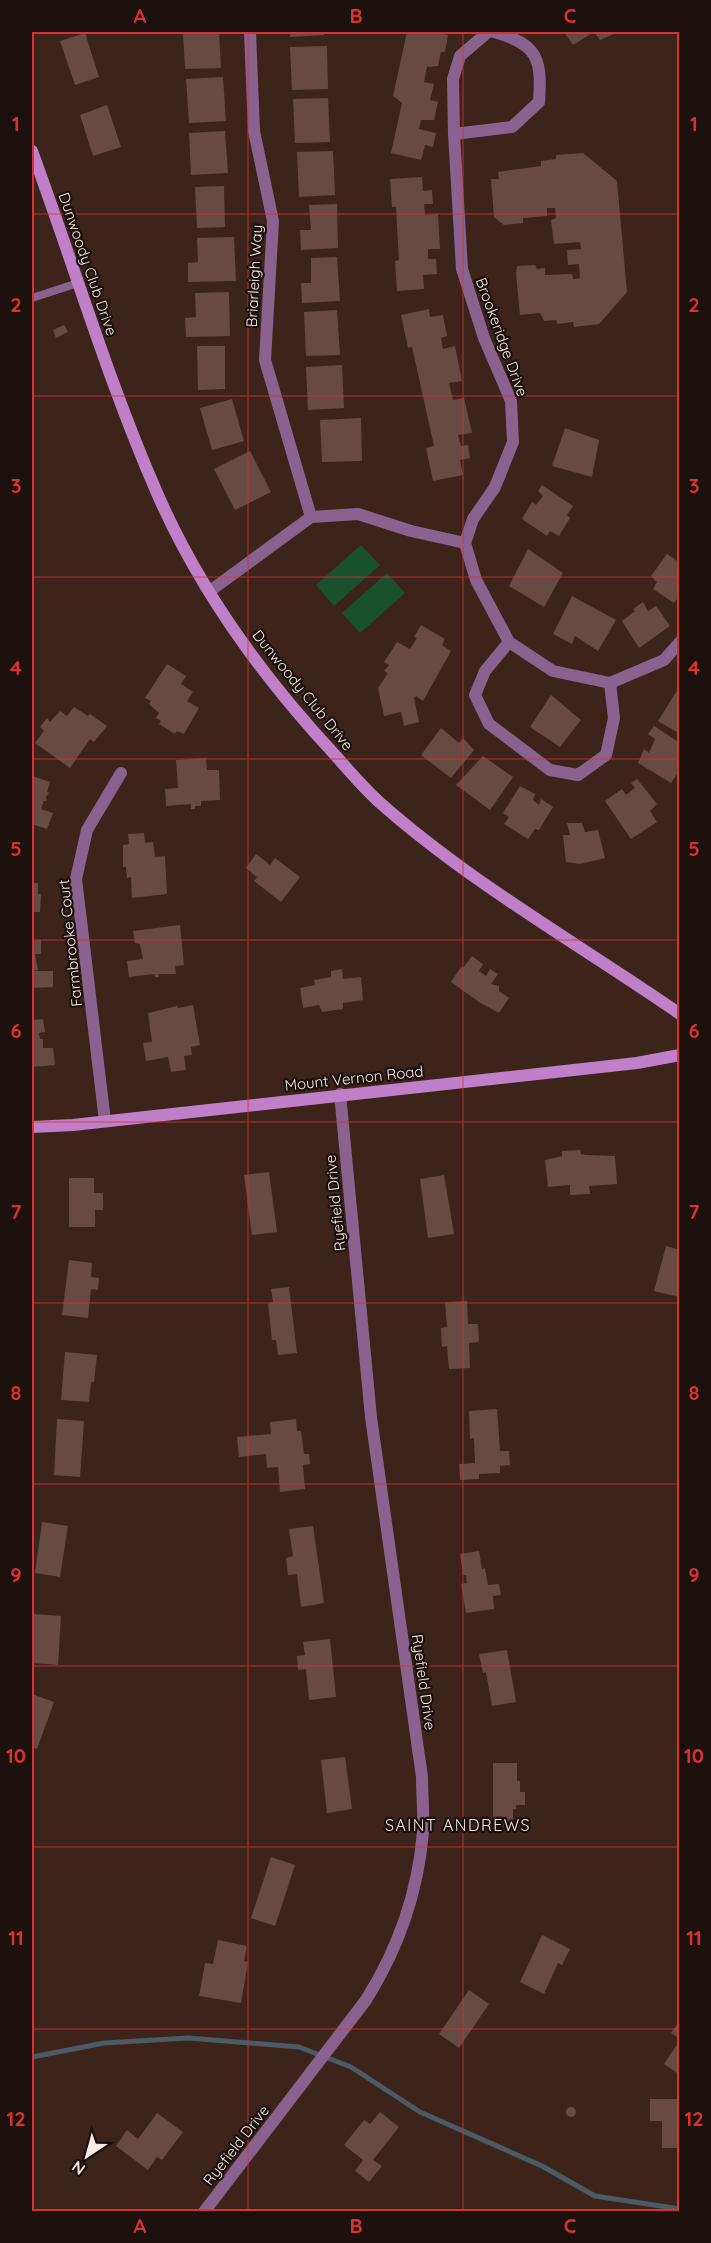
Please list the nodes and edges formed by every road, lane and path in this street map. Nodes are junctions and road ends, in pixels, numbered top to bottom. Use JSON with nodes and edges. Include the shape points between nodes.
{"nodes":[{"id":1,"x":250,"y":32,"type":"edge"},
{"id":2,"x":488,"y":32,"type":"edge"},
{"id":3,"x":494,"y":32,"type":"edge"},
{"id":4,"x":454,"y":134,"type":"junction"},
{"id":5,"x":32,"y":151,"type":"edge"},
{"id":6,"x":78,"y":284,"type":"junction"},
{"id":7,"x":32,"y":298,"type":"edge"},
{"id":8,"x":311,"y":517,"type":"junction"},
{"id":9,"x":465,"y":543,"type":"junction"},
{"id":10,"x":210,"y":591,"type":"junction"},
{"id":11,"x":509,"y":642,"type":"junction"},
{"id":12,"x":680,"y":642,"type":"edge"},
{"id":13,"x":610,"y":683,"type":"junction"},
{"id":14,"x":121,"y":773,"type":"dead end"},
{"id":15,"x":680,"y":1014,"type":"edge"},
{"id":16,"x":680,"y":1054,"type":"edge"},
{"id":17,"x":340,"y":1094,"type":"junction"},
{"id":18,"x":105,"y":1121,"type":"junction"},
{"id":19,"x":32,"y":1127,"type":"edge"},
{"id":20,"x":204,"y":2211,"type":"edge"}],
"edges":[{"from":1,"to":8,"type":"street","name":"Briarleigh Way","via":[[254,131],[273,220],[265,360]]},
{"from":2,"to":4,"type":"street","name":"Brookeridge Drive","via":[[460,56],[453,79]]},
{"from":3,"to":4,"type":"street","via":[[510,36],[531,49],[538,60],[539,102],[512,127]]},
{"from":4,"to":9,"type":"street","name":"Brookeridge Drive","via":[[462,269],[484,338],[511,401],[513,442],[495,487],[473,519]]},
{"from":5,"to":6,"type":"street","name":"Dunwoody Club Drive"},
{"from":6,"to":7,"type":"lane"},
{"from":6,"to":10,"type":"street","name":"Dunwoody Club Drive","via":[[157,494]]},
{"from":8,"to":9,"type":"street","via":[[358,513],[411,531]]},
{"from":8,"to":10,"type":"street"},
{"from":9,"to":11,"type":"street","via":[[476,580]]},
{"from":10,"to":15,"type":"street","name":"Dunwoody Club Drive","via":[[310,729],[376,799],[450,858],[573,945]]},
{"from":11,"to":13,"type":"street","via":[[553,672]]},
{"from":11,"to":13,"type":"street","via":[[485,671],[475,695],[489,724],[549,770],[578,775],[606,755],[614,718]]},
{"from":12,"to":13,"type":"street","via":[[664,660]]},
{"from":14,"to":18,"type":"street","name":"Farmbrooke Court","via":[[87,830],[76,879]]},
{"from":16,"to":17,"type":"street","name":"Mount Vernon Road","via":[[637,1063]]},
{"from":17,"to":18,"type":"street","name":"Mount Vernon Road"},
{"from":17,"to":20,"type":"street","name":"Ryefield Drive","via":[[371,1417],[422,1777],[423,1831],[416,1883],[383,1973]]},
{"from":18,"to":19,"type":"street","name":"Mount Vernon Road"}]}
